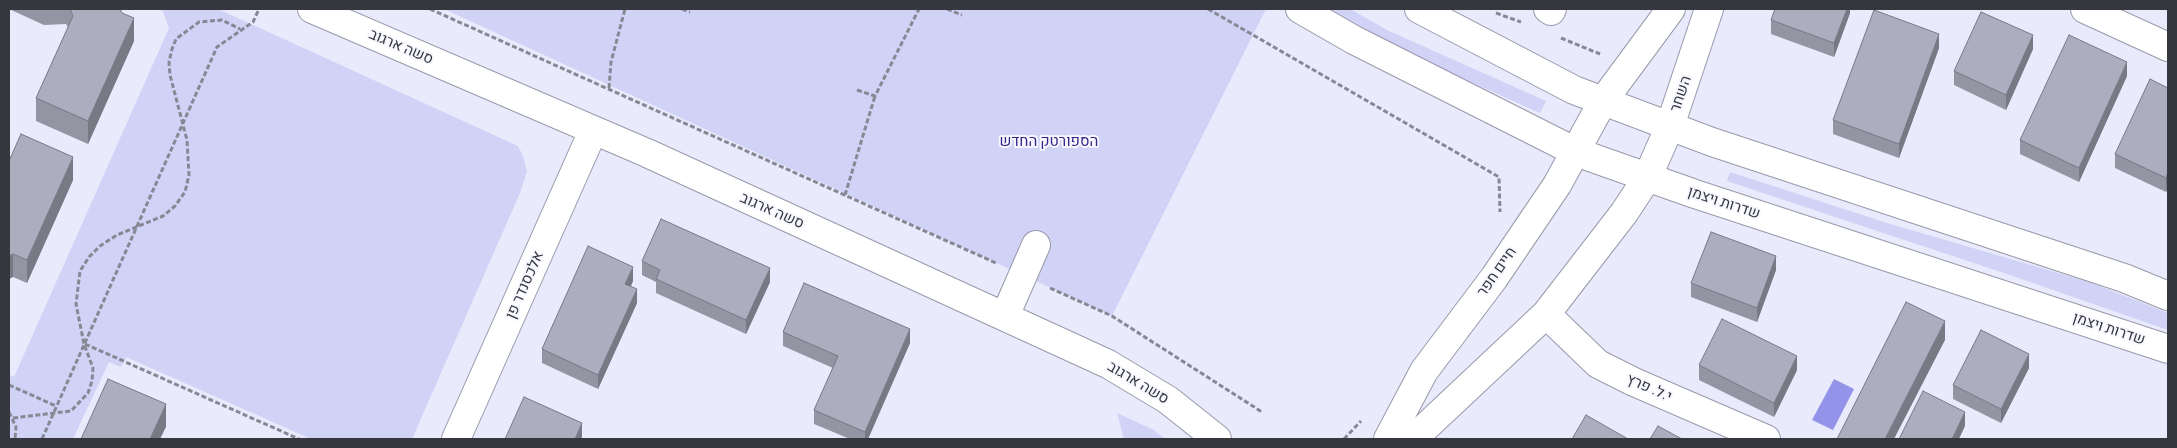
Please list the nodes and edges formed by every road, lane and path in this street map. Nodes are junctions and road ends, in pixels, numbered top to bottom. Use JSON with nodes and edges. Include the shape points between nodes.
{"nodes":[{"id":1,"x":260,"y":9,"type":"edge"},
{"id":2,"x":312,"y":9,"type":"edge"},
{"id":3,"x":430,"y":9,"type":"edge"},
{"id":4,"x":625,"y":9,"type":"edge"},
{"id":5,"x":682,"y":9,"type":"edge"},
{"id":6,"x":919,"y":9,"type":"edge"},
{"id":7,"x":947,"y":9,"type":"edge"},
{"id":8,"x":1208,"y":9,"type":"edge"},
{"id":9,"x":1300,"y":9,"type":"edge"},
{"id":10,"x":1420,"y":9,"type":"edge"},
{"id":11,"x":1548,"y":9,"type":"edge"},
{"id":12,"x":1552,"y":9,"type":"edge"},
{"id":13,"x":1671,"y":9,"type":"edge"},
{"id":14,"x":1709,"y":9,"type":"edge"},
{"id":15,"x":2085,"y":9,"type":"edge"},
{"id":16,"x":690,"y":12,"type":"dead end"},
{"id":17,"x":962,"y":15,"type":"dead end"},
{"id":18,"x":240,"y":29,"type":"junction"},
{"id":19,"x":2168,"y":47,"type":"edge"},
{"id":20,"x":609,"y":88,"type":"junction"},
{"id":21,"x":857,"y":90,"type":"dead end"},
{"id":22,"x":875,"y":96,"type":"junction"},
{"id":23,"x":1603,"y":101,"type":"junction"},
{"id":24,"x":184,"y":123,"type":"junction"},
{"id":25,"x":1670,"y":126,"type":"junction"},
{"id":26,"x":593,"y":131,"type":"junction"},
{"id":27,"x":1576,"y":152,"type":"junction"},
{"id":28,"x":1499,"y":177,"type":"dead end"},
{"id":29,"x":1647,"y":178,"type":"junction"},
{"id":30,"x":845,"y":195,"type":"junction"},
{"id":31,"x":137,"y":227,"type":"junction"},
{"id":32,"x":1036,"y":245,"type":"dead end"},
{"id":33,"x":1022,"y":275,"type":"junction"},
{"id":34,"x":2168,"y":296,"type":"edge"},
{"id":35,"x":1546,"y":314,"type":"junction"},
{"id":36,"x":1005,"y":316,"type":"junction"},
{"id":37,"x":84,"y":344,"type":"junction"},
{"id":38,"x":2168,"y":349,"type":"edge"},
{"id":39,"x":9,"y":385,"type":"edge"},
{"id":40,"x":56,"y":406,"type":"junction"},
{"id":41,"x":9,"y":412,"type":"edge"},
{"id":42,"x":1262,"y":412,"type":"dead end"},
{"id":43,"x":53,"y":414,"type":"junction"},
{"id":44,"x":13,"y":418,"type":"junction"},
{"id":45,"x":15,"y":439,"type":"edge"},
{"id":46,"x":42,"y":439,"type":"edge"},
{"id":47,"x":299,"y":439,"type":"edge"},
{"id":48,"x":456,"y":439,"type":"edge"},
{"id":49,"x":1217,"y":439,"type":"edge"},
{"id":50,"x":1388,"y":439,"type":"edge"},
{"id":51,"x":1413,"y":439,"type":"edge"},
{"id":52,"x":1766,"y":439,"type":"edge"}],
"edges":[{"from":1,"to":18,"type":"path","via":[[253,22]]},
{"from":2,"to":26,"type":"street","name":"סשה ארגוב"},
{"from":3,"to":20,"type":"path"},
{"from":4,"to":20,"type":"path","via":[[611,62]]},
{"from":5,"to":16,"type":"path"},
{"from":6,"to":22,"type":"path"},
{"from":7,"to":17,"type":"path"},
{"from":8,"to":28,"type":"path"},
{"from":9,"to":27,"type":"street","name":"שדרות ויצמן","via":[[1354,40]]},
{"from":10,"to":23,"type":"street","via":[[1574,90]]},
{"from":11,"to":12,"type":"street"},
{"from":13,"to":23,"type":"street"},
{"from":14,"to":25,"type":"street","name":"השחר"},
{"from":15,"to":19,"type":"street"},
{"from":18,"to":24,"type":"path","via":[[217,47]]},
{"from":18,"to":24,"type":"path","via":[[222,20],[198,22],[176,39],[169,62]]},
{"from":20,"to":30,"type":"path"},
{"from":21,"to":22,"type":"path"},
{"from":22,"to":30,"type":"path"},
{"from":23,"to":25,"type":"street"},
{"from":23,"to":27,"type":"street","name":"חיים חפר"},
{"from":24,"to":31,"type":"path"},
{"from":24,"to":31,"type":"path","via":[[189,175],[185,192],[163,216]]},
{"from":25,"to":29,"type":"street","name":"השחר"},
{"from":25,"to":34,"type":"street","via":[[2124,278]]},
{"from":26,"to":36,"type":"street","name":"סשה ארגוב"},
{"from":26,"to":48,"type":"street","name":"אלכסנדר פן"},
{"from":27,"to":29,"type":"street","name":"שדרות ויצמן"},
{"from":27,"to":50,"type":"street","name":"חיים חפר","via":[[1494,278],[1424,371]]},
{"from":29,"to":35,"type":"street"},
{"from":29,"to":38,"type":"street","name":"שדרות ויצמן"},
{"from":30,"to":33,"type":"path"},
{"from":31,"to":37,"type":"path"},
{"from":31,"to":37,"type":"path","via":[[100,246],[80,271],[76,304]]},
{"from":32,"to":33,"type":"street"},
{"from":33,"to":36,"type":"street"},
{"from":33,"to":42,"type":"path","via":[[1112,316]]},
{"from":35,"to":51,"type":"street"},
{"from":35,"to":52,"type":"street","name":"י.ל. פרץ","via":[[1598,364]]},
{"from":36,"to":49,"type":"street","name":"סשה ארגוב","via":[[1127,374],[1168,400]]},
{"from":37,"to":40,"type":"path"},
{"from":37,"to":43,"type":"path","via":[[93,368],[88,393],[71,410]]},
{"from":37,"to":47,"type":"path"},
{"from":39,"to":40,"type":"path"},
{"from":40,"to":43,"type":"path"},
{"from":41,"to":44,"type":"path"},
{"from":43,"to":44,"type":"path","via":[[36,413]]},
{"from":43,"to":46,"type":"path"},
{"from":44,"to":45,"type":"path"}]}
